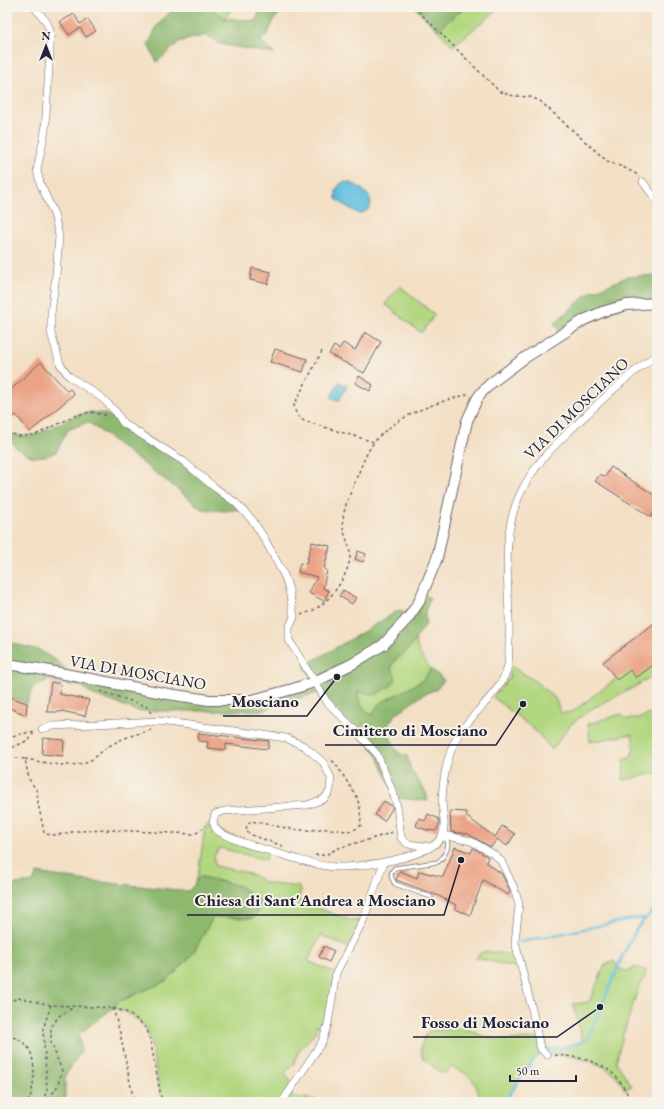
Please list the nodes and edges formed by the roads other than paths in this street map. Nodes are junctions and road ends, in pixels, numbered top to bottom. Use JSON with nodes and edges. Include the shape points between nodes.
{"nodes":[{"id":1,"x":34,"y":7,"type":"edge"},
{"id":2,"x":643,"y":182,"type":"road end"},
{"id":3,"x":657,"y":201,"type":"edge"},
{"id":4,"x":657,"y":303,"type":"edge"},
{"id":5,"x":657,"y":355,"type":"edge"},
{"id":6,"x":7,"y":664,"type":"edge"},
{"id":7,"x":314,"y":682,"type":"junction"},
{"id":8,"x":42,"y":729,"type":"road end"},
{"id":9,"x":442,"y":836,"type":"junction"},
{"id":10,"x":430,"y":847,"type":"junction"},
{"id":11,"x":384,"y":862,"type":"junction"},
{"id":12,"x":431,"y":898,"type":"dead end"},
{"id":13,"x":547,"y":1055,"type":"road end"},
{"id":14,"x":282,"y":1102,"type":"edge"}],
"edges":[{"from":1,"to":7,"type":"street","via":[[50,30],[45,131],[37,170],[54,214],[59,236],[51,333],[60,364],[69,376],[102,398],[123,423],[183,461],[236,503],[253,521],[285,577],[294,617],[289,628],[289,640]]},
{"from":2,"to":3,"type":"street"},
{"from":4,"to":7,"type":"main road","name":"VIA DI MOSCIANO","via":[[626,305],[584,320],[526,357],[482,392],[467,421],[437,558],[419,602],[383,645],[352,664]]},
{"from":5,"to":9,"type":"street","name":"VIA DI MOSCIANO","via":[[632,372],[545,455],[530,474],[520,495],[508,536],[508,664],[497,688],[456,739],[446,768],[442,801]]},
{"from":6,"to":7,"type":"main road","name":"VIA DI MOSCIANO","via":[[209,700],[252,700]]},
{"from":7,"to":10,"type":"street","via":[[327,702],[377,754],[397,806],[401,838],[408,844]]},
{"from":8,"to":11,"type":"street","via":[[53,726],[159,721],[286,738],[304,746],[324,762],[331,778],[330,791],[324,799],[307,805],[224,811],[215,814],[213,822],[216,829],[246,844],[335,867]]},
{"from":9,"to":10,"type":"street"},
{"from":9,"to":12,"type":"lane","via":[[447,840],[448,847],[442,859],[438,862],[395,868],[391,875],[395,884]]},
{"from":9,"to":13,"type":"street","via":[[471,841],[494,855],[501,861],[514,888],[519,904],[515,942],[541,1049]]},
{"from":10,"to":11,"type":"street","via":[[408,857]]},
{"from":11,"to":14,"type":"street","via":[[363,921],[336,973],[328,1024],[322,1042]]}]}
